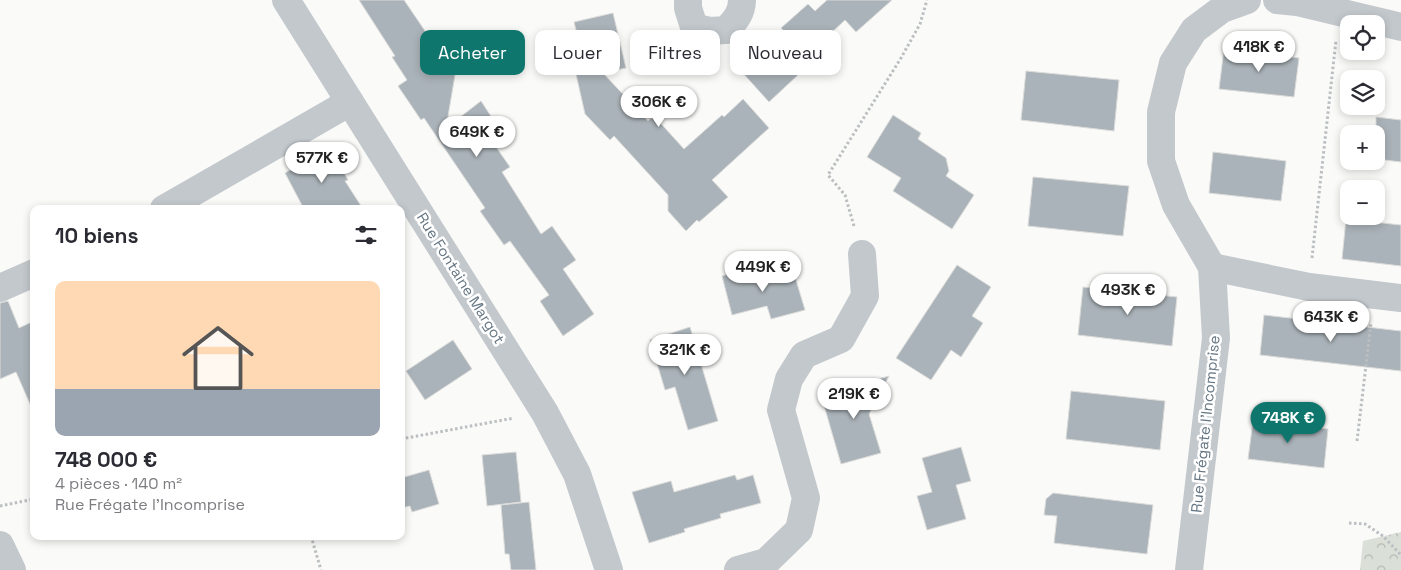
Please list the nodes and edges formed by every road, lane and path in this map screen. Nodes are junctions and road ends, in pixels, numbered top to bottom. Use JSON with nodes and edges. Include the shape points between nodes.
{"nodes":[{"id":1,"x":286,"y":0,"type":"edge"},
{"id":2,"x":688,"y":0,"type":"edge"},
{"id":3,"x":742,"y":0,"type":"edge"},
{"id":4,"x":927,"y":0,"type":"edge"},
{"id":5,"x":1247,"y":0,"type":"edge"},
{"id":6,"x":1277,"y":0,"type":"edge"},
{"id":7,"x":1339,"y":12,"type":"junction"},
{"id":8,"x":1401,"y":27,"type":"edge"},
{"id":9,"x":350,"y":102,"type":"junction"},
{"id":10,"x":171,"y":205,"type":"edge"},
{"id":11,"x":862,"y":254,"type":"joint"},
{"id":12,"x":1212,"y":268,"type":"junction"},
{"id":13,"x":30,"y":274,"type":"edge"},
{"id":14,"x":1309,"y":287,"type":"junction"},
{"id":15,"x":0,"y":288,"type":"edge"},
{"id":16,"x":1388,"y":296,"type":"edge"},
{"id":17,"x":546,"y":413,"type":"junction"},
{"id":18,"x":405,"y":438,"type":"edge"},
{"id":19,"x":1357,"y":441,"type":"dead end"},
{"id":20,"x":30,"y":500,"type":"edge"},
{"id":21,"x":0,"y":506,"type":"edge"},
{"id":22,"x":1349,"y":523,"type":"dead end"},
{"id":23,"x":312,"y":540,"type":"edge"},
{"id":24,"x":0,"y":545,"type":"edge"},
{"id":25,"x":1401,"y":555,"type":"edge"},
{"id":26,"x":12,"y":570,"type":"edge"},
{"id":27,"x":321,"y":570,"type":"edge"},
{"id":28,"x":610,"y":570,"type":"edge"},
{"id":29,"x":738,"y":570,"type":"edge"},
{"id":30,"x":1189,"y":570,"type":"edge"}],
"edges":[{"from":1,"to":9,"type":"street","name":"Rue Fontaine Margot"},
{"from":2,"to":3,"type":"street","via":[[694,27],[710,31],[726,30],[736,20]]},
{"from":4,"to":11,"type":"path","via":[[920,24],[901,58],[828,175],[846,194]]},
{"from":5,"to":12,"type":"street","name":"Rue Frégate l'Incomprise","via":[[1222,8],[1194,30],[1173,63],[1161,112],[1161,161],[1176,206]]},
{"from":6,"to":7,"type":"street"},
{"from":7,"to":8,"type":"street"},
{"from":7,"to":14,"type":"path"},
{"from":9,"to":10,"type":"street"},
{"from":9,"to":17,"type":"street","name":"Rue Fontaine Margot"},
{"from":11,"to":29,"type":"street","via":[[865,296],[841,339],[804,355],[789,379],[781,410],[806,498],[799,530],[766,562]]},
{"from":12,"to":14,"type":"street"},
{"from":12,"to":30,"type":"street","name":"Rue Frégate l'Incomprise","via":[[1216,338]]},
{"from":13,"to":15,"type":"street"},
{"from":14,"to":16,"type":"street"},
{"from":16,"to":19,"type":"path"},
{"from":17,"to":18,"type":"path"},
{"from":17,"to":28,"type":"street","name":"Rue Fontaine Margot","via":[[577,474]]},
{"from":20,"to":21,"type":"path"},
{"from":22,"to":25,"type":"path","via":[[1365,524],[1383,536]]},
{"from":23,"to":27,"type":"path"},
{"from":24,"to":26,"type":"street"}]}
